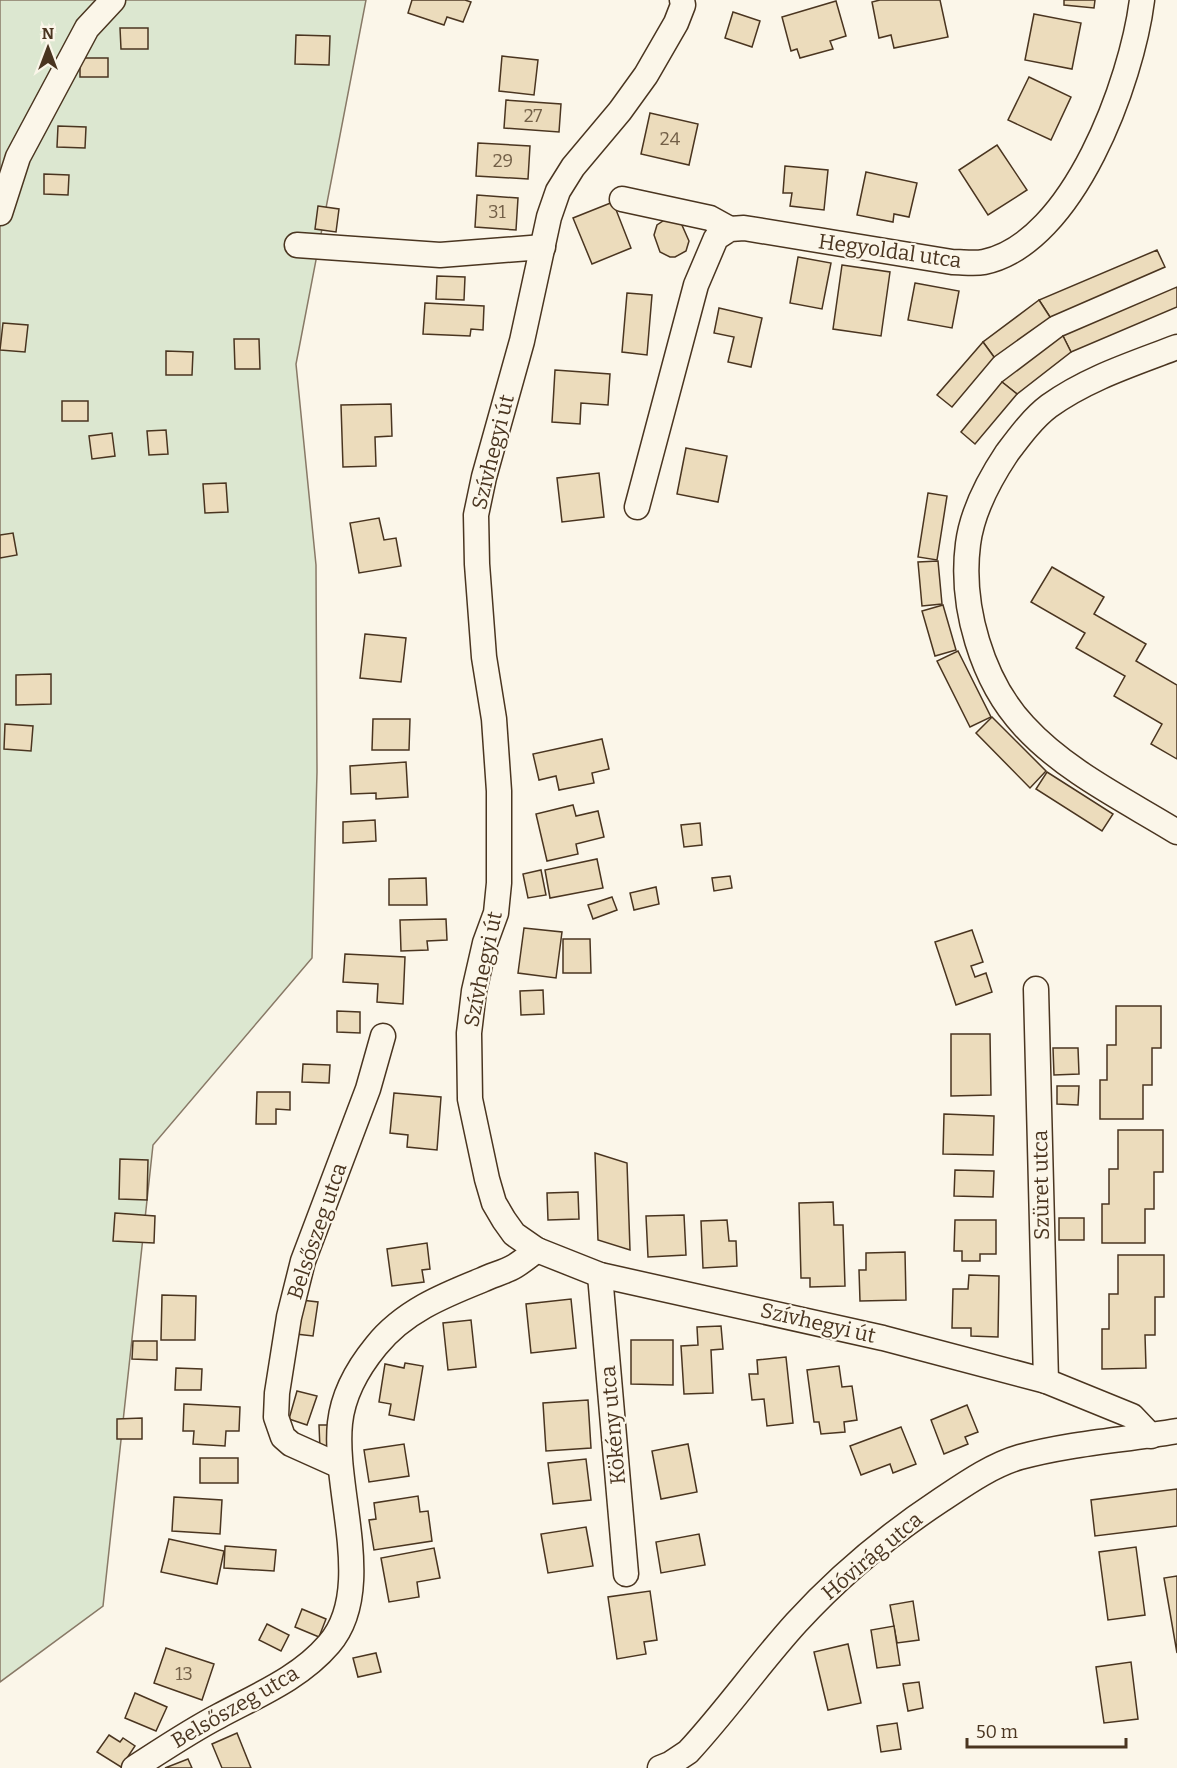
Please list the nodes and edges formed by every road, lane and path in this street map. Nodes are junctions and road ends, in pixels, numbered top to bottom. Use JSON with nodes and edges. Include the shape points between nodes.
{"nodes":[{"id":1,"x":113,"y":0,"type":"edge"},
{"id":2,"x":682,"y":0,"type":"edge"},
{"id":3,"x":1142,"y":0,"type":"edge"},
{"id":4,"x":622,"y":199,"type":"dead end"},
{"id":5,"x":0,"y":213,"type":"edge"},
{"id":6,"x":730,"y":229,"type":"junction"},
{"id":7,"x":297,"y":245,"type":"dead end"},
{"id":8,"x":543,"y":247,"type":"junction"},
{"id":9,"x":1177,"y":347,"type":"edge"},
{"id":10,"x":637,"y":507,"type":"dead end"},
{"id":11,"x":1177,"y":831,"type":"edge"},
{"id":12,"x":1036,"y":989,"type":"dead end"},
{"id":13,"x":383,"y":1036,"type":"dead end"},
{"id":14,"x":537,"y":1250,"type":"junction"},
{"id":15,"x":600,"y":1275,"type":"junction"},
{"id":16,"x":1046,"y":1381,"type":"junction"},
{"id":17,"x":1177,"y":1431,"type":"edge"},
{"id":18,"x":1151,"y":1436,"type":"junction"},
{"id":19,"x":340,"y":1466,"type":"junction"},
{"id":20,"x":626,"y":1574,"type":"dead end"},
{"id":21,"x":135,"y":1768,"type":"edge"},
{"id":22,"x":660,"y":1768,"type":"edge"}],
"edges":[{"from":1,"to":5,"type":"street","via":[[87,28],[18,157]]},
{"from":2,"to":8,"type":"street","name":"Szívhegyi út","via":[[676,23],[646,75],[558,191]]},
{"from":3,"to":6,"type":"street","name":"Hegyoldal utca","via":[[1110,116],[1084,172],[1048,221],[1026,242],[984,262],[952,262],[744,228]]},
{"from":4,"to":6,"type":"street","name":"Hegyoldal utca","via":[[710,218]]},
{"from":6,"to":10,"type":"street","via":[[716,238],[696,285]]},
{"from":7,"to":8,"type":"street","via":[[440,255]]},
{"from":8,"to":14,"type":"street","name":"Szívhegyi út","via":[[476,515],[484,657],[499,791],[499,883],[496,913],[474,992],[469,1033],[470,1099],[494,1203],[514,1234]]},
{"from":9,"to":11,"type":"street","via":[[1086,382],[1047,407],[1019,437],[992,476],[979,506],[968,544],[967,582],[982,658],[999,695],[1024,727],[1083,774]]},
{"from":12,"to":16,"type":"street","name":"Szüret utca"},
{"from":13,"to":19,"type":"street","name":"Belsőszeg utca","via":[[368,1089],[303,1261],[277,1393],[276,1418],[282,1437]]},
{"from":14,"to":15,"type":"street","name":"Szívhegyi út"},
{"from":14,"to":19,"type":"street","name":"Belsőszeg utca","via":[[514,1266],[413,1312],[382,1339],[350,1386],[340,1423]]},
{"from":15,"to":16,"type":"street","name":"Szívhegyi út","via":[[883,1338]]},
{"from":15,"to":20,"type":"street","name":"Kökény utca"},
{"from":16,"to":18,"type":"street","name":"Szívhegyi út","via":[[1132,1416]]},
{"from":17,"to":18,"type":"street","name":"Hóvirág utca"},
{"from":18,"to":22,"type":"street","name":"Hóvirág utca","via":[[1018,1457],[984,1473],[898,1529],[796,1623],[688,1752]]},
{"from":19,"to":21,"type":"street","name":"Belsőszeg utca","via":[[351,1595],[339,1631],[292,1676]]}]}
